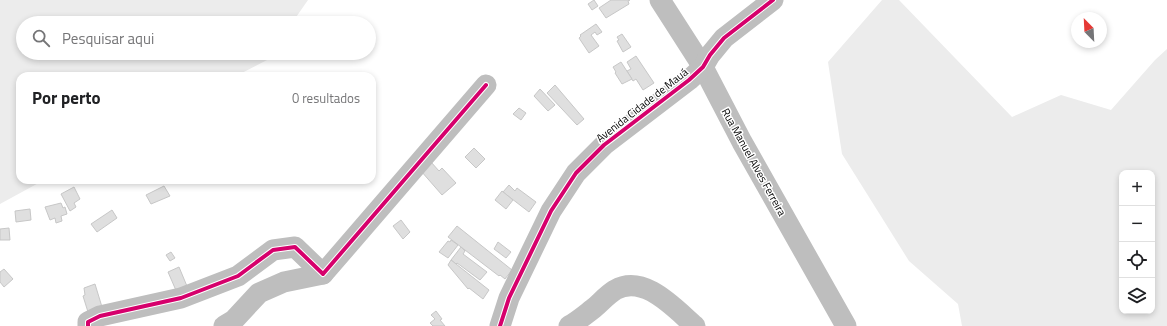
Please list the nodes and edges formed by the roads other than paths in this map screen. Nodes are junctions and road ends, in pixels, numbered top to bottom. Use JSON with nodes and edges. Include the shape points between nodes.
{"nodes":[{"id":1,"x":660,"y":0,"type":"edge"},
{"id":2,"x":773,"y":0,"type":"edge"},
{"id":3,"x":703,"y":67,"type":"junction"},
{"id":4,"x":486,"y":85,"type":"dead end"},
{"id":5,"x":323,"y":274,"type":"junction"},
{"id":6,"x":88,"y":326,"type":"edge"},
{"id":7,"x":224,"y":326,"type":"edge"},
{"id":8,"x":500,"y":326,"type":"edge"},
{"id":9,"x":569,"y":326,"type":"edge"},
{"id":10,"x":695,"y":326,"type":"edge"},
{"id":11,"x":846,"y":326,"type":"edge"}],
"edges":[{"from":1,"to":3,"type":"street","name":"Rua Manuel Alves Ferreira"},
{"from":2,"to":3,"type":"street","name":"Avenida Cidade de Mauá","via":[[724,38]]},
{"from":3,"to":8,"type":"street","name":"Avenida Cidade de Mauá","via":[[604,145],[576,173],[551,211],[509,298]]},
{"from":3,"to":11,"type":"street","name":"Rua Manuel Alves Ferreira","via":[[742,142]]},
{"from":4,"to":5,"type":"street"},
{"from":5,"to":6,"type":"street","via":[[295,247],[273,250],[238,276],[181,298],[100,316],[88,322]]},
{"from":5,"to":7,"type":"street","via":[[284,282],[259,293],[234,320]]},
{"from":9,"to":10,"type":"street","via":[[615,290],[628,285],[643,286]]}]}
